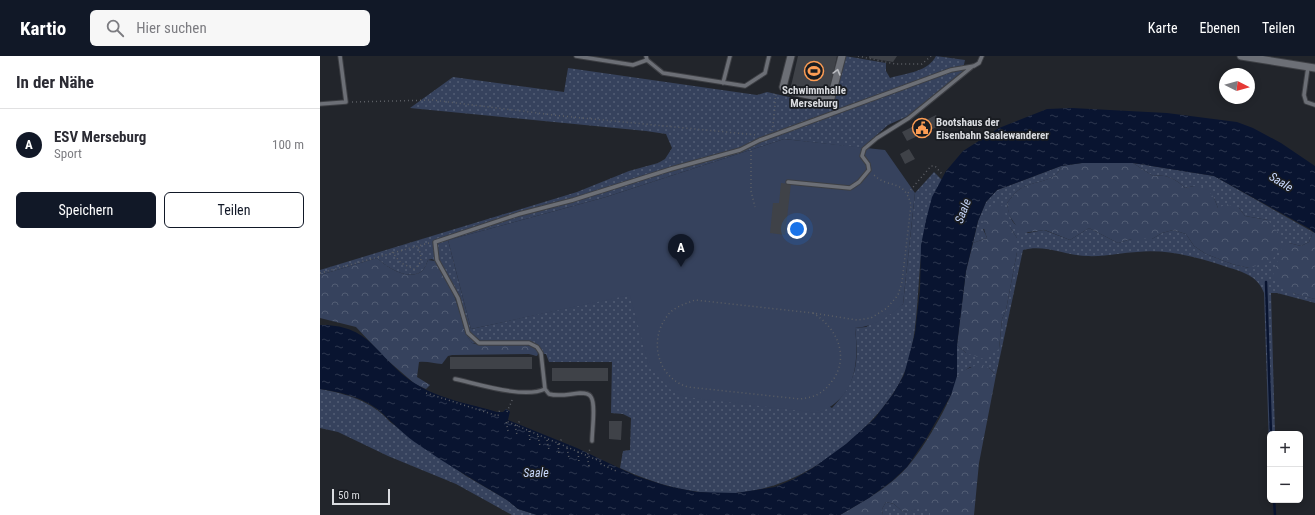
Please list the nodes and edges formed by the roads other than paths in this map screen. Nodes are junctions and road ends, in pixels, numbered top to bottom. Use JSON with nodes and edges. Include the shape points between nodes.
{"nodes":[{"id":1,"x":340,"y":56,"type":"edge"},
{"id":2,"x":576,"y":56,"type":"edge"},
{"id":3,"x":730,"y":56,"type":"edge"},
{"id":4,"x":770,"y":56,"type":"edge"},
{"id":5,"x":791,"y":56,"type":"edge"},
{"id":6,"x":842,"y":56,"type":"edge"},
{"id":7,"x":982,"y":56,"type":"edge"},
{"id":8,"x":1241,"y":56,"type":"edge"},
{"id":9,"x":646,"y":58,"type":"edge"},
{"id":10,"x":974,"y":66,"type":"junction"},
{"id":11,"x":1313,"y":67,"type":"edge"},
{"id":12,"x":723,"y":83,"type":"junction"},
{"id":13,"x":320,"y":104,"type":"edge"},
{"id":14,"x":1315,"y":105,"type":"edge"},
{"id":15,"x":788,"y":182,"type":"dead end"},
{"id":16,"x":455,"y":379,"type":"dead end"},
{"id":17,"x":545,"y":389,"type":"junction"},
{"id":18,"x":592,"y":441,"type":"dead end"}],
"edges":[{"from":1,"to":13,"type":"lane","via":[[346,102]]},
{"from":2,"to":9,"type":"lane","via":[[633,65]]},
{"from":3,"to":12,"type":"lane"},
{"from":4,"to":12,"type":"lane","via":[[765,73],[754,82],[745,86]]},
{"from":5,"to":6,"type":"street","one_way":true,"via":[[784,89],[821,99],[831,98]]},
{"from":7,"to":10,"type":"lane"},
{"from":8,"to":11,"type":"street"},
{"from":9,"to":12,"type":"lane","via":[[663,73]]},
{"from":10,"to":15,"type":"lane","via":[[909,118],[864,149],[862,156],[869,170],[850,188]]},
{"from":10,"to":17,"type":"lane","via":[[944,72],[740,150],[519,214],[435,242],[437,260],[458,298],[468,333],[479,343],[529,344],[537,347],[544,364]]},
{"from":11,"to":14,"type":"lane","via":[[1304,98],[1306,102]]},
{"from":16,"to":17,"type":"lane","via":[[515,391],[539,392]]},
{"from":17,"to":18,"type":"lane","via":[[548,394],[556,396],[580,393],[592,397]]}]}
